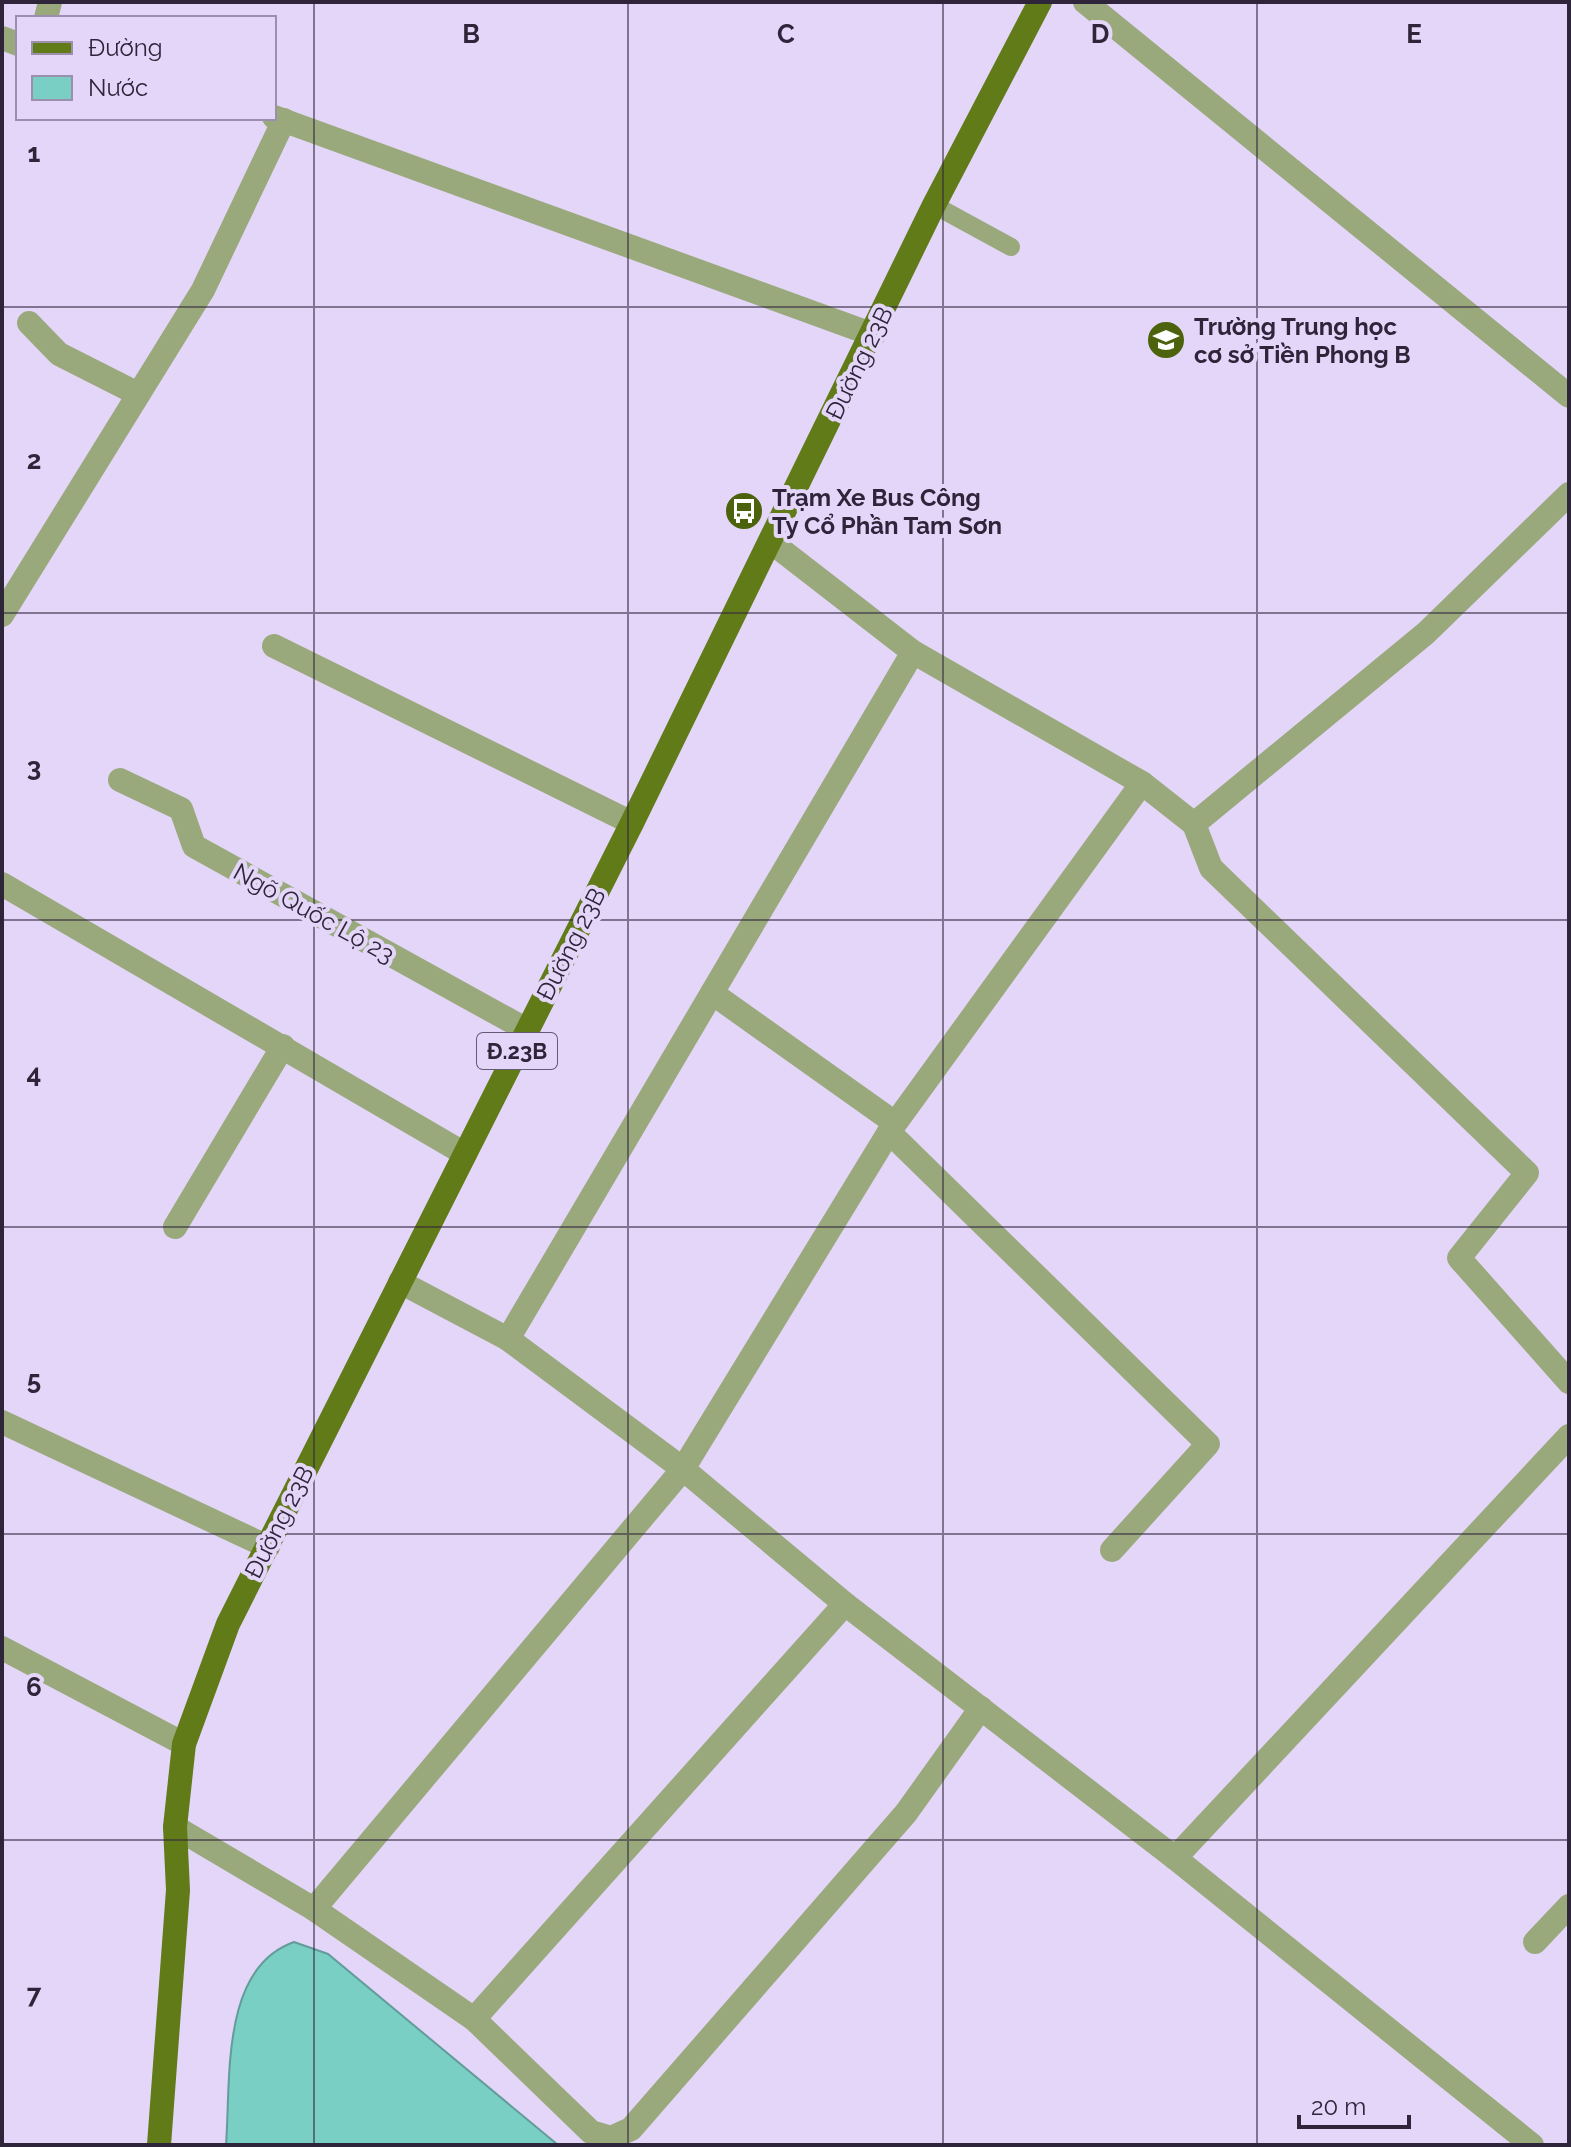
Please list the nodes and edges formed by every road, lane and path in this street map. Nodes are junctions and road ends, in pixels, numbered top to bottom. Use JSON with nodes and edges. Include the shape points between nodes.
{"nodes":[{"id":1,"x":1040,"y":2,"type":"edge"},
{"id":2,"x":1085,"y":2,"type":"edge"},
{"id":3,"x":279,"y":119,"type":"edge"},
{"id":4,"x":934,"y":205,"type":"junction"},
{"id":5,"x":1011,"y":247,"type":"dead end"},
{"id":6,"x":29,"y":323,"type":"dead end"},
{"id":7,"x":874,"y":335,"type":"junction"},
{"id":8,"x":138,"y":394,"type":"junction"},
{"id":9,"x":1569,"y":396,"type":"edge"},
{"id":10,"x":1569,"y":494,"type":"edge"},
{"id":11,"x":771,"y":542,"type":"junction"},
{"id":12,"x":2,"y":615,"type":"edge"},
{"id":13,"x":274,"y":646,"type":"dead end"},
{"id":14,"x":913,"y":652,"type":"junction"},
{"id":15,"x":120,"y":780,"type":"dead end"},
{"id":16,"x":1142,"y":783,"type":"junction"},
{"id":17,"x":632,"y":823,"type":"junction"},
{"id":18,"x":1194,"y":824,"type":"junction"},
{"id":19,"x":2,"y":884,"type":"edge"},
{"id":20,"x":712,"y":993,"type":"junction"},
{"id":21,"x":527,"y":1030,"type":"junction"},
{"id":22,"x":283,"y":1046,"type":"junction"},
{"id":23,"x":892,"y":1127,"type":"junction"},
{"id":24,"x":465,"y":1154,"type":"junction"},
{"id":25,"x":175,"y":1227,"type":"dead end"},
{"id":26,"x":400,"y":1282,"type":"junction"},
{"id":27,"x":508,"y":1339,"type":"junction"},
{"id":28,"x":1569,"y":1382,"type":"edge"},
{"id":29,"x":2,"y":1422,"type":"edge"},
{"id":30,"x":1569,"y":1436,"type":"edge"},
{"id":31,"x":683,"y":1469,"type":"junction"},
{"id":32,"x":268,"y":1547,"type":"junction"},
{"id":33,"x":1112,"y":1550,"type":"dead end"},
{"id":34,"x":845,"y":1604,"type":"junction"},
{"id":35,"x":2,"y":1648,"type":"edge"},
{"id":36,"x":981,"y":1708,"type":"junction"},
{"id":37,"x":184,"y":1744,"type":"junction"},
{"id":38,"x":175,"y":1827,"type":"junction"},
{"id":39,"x":1175,"y":1858,"type":"junction"},
{"id":40,"x":1569,"y":1906,"type":"edge"},
{"id":41,"x":314,"y":1909,"type":"junction"},
{"id":42,"x":1535,"y":1942,"type":"dead end"},
{"id":43,"x":474,"y":2019,"type":"junction"},
{"id":44,"x":159,"y":2145,"type":"edge"},
{"id":45,"x":1532,"y":2145,"type":"edge"}],
"edges":[{"from":1,"to":4,"type":"main road","name":"Đường 23B","number":"Đ.23B"},
{"from":2,"to":9,"type":"street"},
{"from":3,"to":7,"type":"street"},
{"from":3,"to":8,"type":"street","via":[[203,290]]},
{"from":4,"to":5,"type":"lane"},
{"from":4,"to":7,"type":"main road","name":"Đường 23B","number":"Đ.23B"},
{"from":6,"to":8,"type":"street","via":[[59,354]]},
{"from":7,"to":11,"type":"main road","name":"Đường 23B","number":"Đ.23B"},
{"from":8,"to":12,"type":"street"},
{"from":10,"to":18,"type":"street","via":[[1426,633]]},
{"from":11,"to":14,"type":"street"},
{"from":11,"to":17,"type":"main road","name":"Đường 23B","number":"Đ.23B"},
{"from":13,"to":17,"type":"street"},
{"from":14,"to":16,"type":"street"},
{"from":14,"to":20,"type":"street"},
{"from":15,"to":21,"type":"street","name":"Ngõ Quốc Lộ 23","via":[[181,809],[194,846]]},
{"from":16,"to":18,"type":"street"},
{"from":16,"to":23,"type":"street"},
{"from":17,"to":21,"type":"main road","name":"Đường 23B","number":"Đ.23B"},
{"from":18,"to":28,"type":"street","via":[[1211,868],[1527,1173],[1459,1258]]},
{"from":19,"to":22,"type":"street"},
{"from":20,"to":23,"type":"street"},
{"from":20,"to":27,"type":"street"},
{"from":21,"to":24,"type":"main road","name":"Đường 23B","number":"Đ.23B"},
{"from":22,"to":24,"type":"street"},
{"from":22,"to":25,"type":"street"},
{"from":23,"to":31,"type":"street"},
{"from":23,"to":33,"type":"street","via":[[1208,1444]]},
{"from":24,"to":26,"type":"main road","name":"Đường 23B","number":"Đ.23B"},
{"from":26,"to":27,"type":"street"},
{"from":26,"to":32,"type":"main road","name":"Đường 23B","number":"Đ.23B"},
{"from":27,"to":31,"type":"street"},
{"from":29,"to":32,"type":"street"},
{"from":30,"to":39,"type":"street"},
{"from":31,"to":34,"type":"street"},
{"from":31,"to":41,"type":"street"},
{"from":32,"to":37,"type":"main road","name":"Đường 23B","number":"Đ.23B","via":[[228,1624]]},
{"from":34,"to":36,"type":"street"},
{"from":34,"to":43,"type":"street"},
{"from":35,"to":37,"type":"street"},
{"from":36,"to":39,"type":"street"},
{"from":36,"to":43,"type":"street","via":[[906,1813],[631,2129],[611,2138],[591,2132]]},
{"from":37,"to":38,"type":"main road","name":"Đường 23B","number":"Đ.23B"},
{"from":38,"to":41,"type":"street"},
{"from":38,"to":44,"type":"main road","name":"Đường 23B","number":"Đ.23B","via":[[178,1890]]},
{"from":39,"to":45,"type":"street"},
{"from":40,"to":42,"type":"street"},
{"from":41,"to":43,"type":"street"}]}
